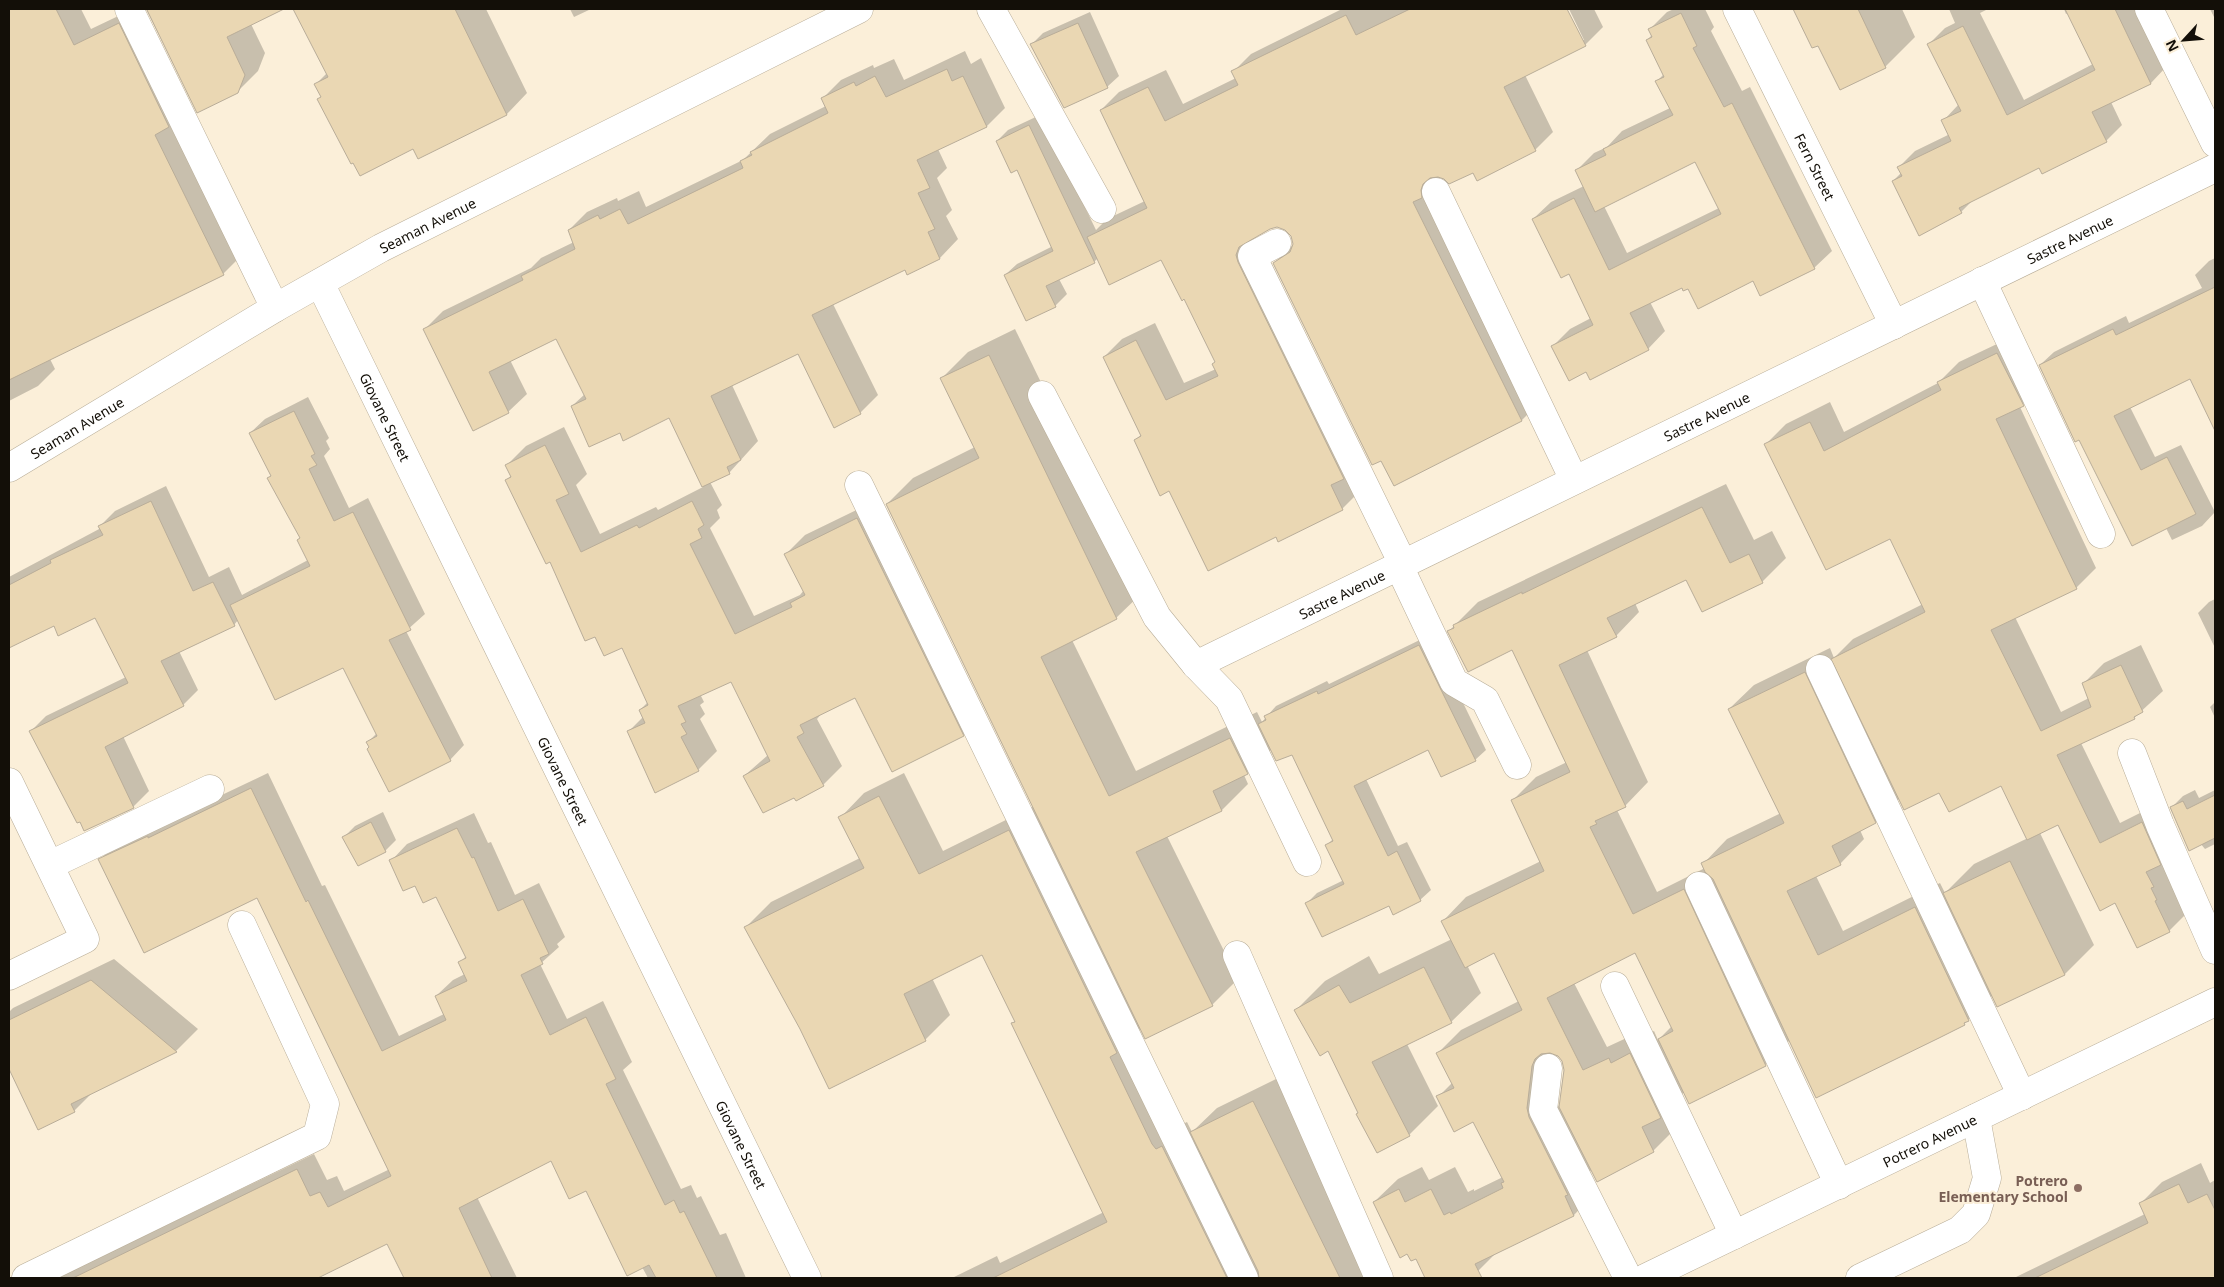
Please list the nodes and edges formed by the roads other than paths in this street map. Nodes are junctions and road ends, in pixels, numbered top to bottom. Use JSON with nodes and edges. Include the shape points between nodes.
{"nodes":[{"id":1,"x":129,"y":9,"type":"edge"},
{"id":2,"x":859,"y":9,"type":"edge"},
{"id":3,"x":991,"y":9,"type":"edge"},
{"id":4,"x":1737,"y":9,"type":"edge"},
{"id":5,"x":2149,"y":9,"type":"edge"},
{"id":6,"x":2215,"y":144,"type":"edge"},
{"id":7,"x":2215,"y":168,"type":"edge"},
{"id":8,"x":1436,"y":192,"type":"dead end"},
{"id":9,"x":1102,"y":209,"type":"dead end"},
{"id":10,"x":1277,"y":243,"type":"dead end"},
{"id":11,"x":1982,"y":281,"type":"junction"},
{"id":12,"x":320,"y":283,"type":"junction"},
{"id":13,"x":275,"y":308,"type":"junction"},
{"id":14,"x":1894,"y":325,"type":"junction"},
{"id":15,"x":1042,"y":395,"type":"dead end"},
{"id":16,"x":9,"y":468,"type":"edge"},
{"id":17,"x":1574,"y":480,"type":"junction"},
{"id":18,"x":859,"y":485,"type":"dead end"},
{"id":19,"x":2101,"y":534,"type":"dead end"},
{"id":20,"x":1401,"y":565,"type":"junction"},
{"id":21,"x":1196,"y":665,"type":"junction"},
{"id":22,"x":1820,"y":669,"type":"dead end"},
{"id":23,"x":2132,"y":753,"type":"dead end"},
{"id":24,"x":1517,"y":765,"type":"dead end"},
{"id":25,"x":9,"y":782,"type":"edge"},
{"id":26,"x":210,"y":789,"type":"dead end"},
{"id":27,"x":1307,"y":862,"type":"dead end"},
{"id":28,"x":50,"y":865,"type":"junction"},
{"id":29,"x":1699,"y":886,"type":"dead end"},
{"id":30,"x":242,"y":925,"type":"dead end"},
{"id":31,"x":2215,"y":950,"type":"edge"},
{"id":32,"x":1237,"y":955,"type":"dead end"},
{"id":33,"x":9,"y":976,"type":"edge"},
{"id":34,"x":1615,"y":986,"type":"dead end"},
{"id":35,"x":2215,"y":1002,"type":"edge"},
{"id":36,"x":1548,"y":1068,"type":"dead end"},
{"id":37,"x":2022,"y":1096,"type":"junction"},
{"id":38,"x":1976,"y":1118,"type":"junction"},
{"id":39,"x":1839,"y":1184,"type":"junction"},
{"id":40,"x":1734,"y":1235,"type":"junction"},
{"id":41,"x":26,"y":1278,"type":"edge"},
{"id":42,"x":807,"y":1278,"type":"edge"},
{"id":43,"x":1244,"y":1278,"type":"edge"},
{"id":44,"x":1379,"y":1278,"type":"edge"},
{"id":45,"x":1628,"y":1278,"type":"edge"},
{"id":46,"x":1645,"y":1278,"type":"edge"},
{"id":47,"x":1860,"y":1278,"type":"edge"}],
"edges":[{"from":1,"to":13,"type":"street"},
{"from":2,"to":12,"type":"street","name":"Seaman Avenue","via":[[381,248]]},
{"from":3,"to":9,"type":"street"},
{"from":4,"to":14,"type":"street","name":"Fern Street"},
{"from":5,"to":6,"type":"street"},
{"from":7,"to":11,"type":"street","name":"Sastre Avenue"},
{"from":8,"to":17,"type":"street"},
{"from":10,"to":20,"type":"street","via":[[1252,256]]},
{"from":11,"to":14,"type":"street","name":"Sastre Avenue"},
{"from":11,"to":19,"type":"street"},
{"from":12,"to":13,"type":"street","name":"Seaman Avenue"},
{"from":12,"to":42,"type":"street","name":"Giovane Street"},
{"from":13,"to":16,"type":"street","name":"Seaman Avenue"},
{"from":14,"to":17,"type":"street","name":"Sastre Avenue"},
{"from":15,"to":21,"type":"street","via":[[1157,616]]},
{"from":17,"to":20,"type":"street","name":"Sastre Avenue"},
{"from":18,"to":43,"type":"street"},
{"from":20,"to":21,"type":"street","name":"Sastre Avenue"},
{"from":20,"to":24,"type":"street","via":[[1454,682],[1485,700]]},
{"from":21,"to":27,"type":"street","via":[[1229,699]]},
{"from":22,"to":37,"type":"street"},
{"from":23,"to":31,"type":"street"},
{"from":25,"to":28,"type":"street"},
{"from":26,"to":28,"type":"street"},
{"from":28,"to":33,"type":"street","via":[[85,938]]},
{"from":29,"to":39,"type":"street"},
{"from":30,"to":41,"type":"street","via":[[325,1104],[317,1136]]},
{"from":32,"to":44,"type":"street"},
{"from":34,"to":40,"type":"street"},
{"from":35,"to":37,"type":"street","name":"Potrero Avenue"},
{"from":36,"to":45,"type":"street","via":[[1543,1110]]},
{"from":37,"to":38,"type":"street","name":"Potrero Avenue"},
{"from":38,"to":39,"type":"street","name":"Potrero Avenue"},
{"from":38,"to":47,"type":"street","via":[[1987,1178],[1976,1214],[1960,1230]]},
{"from":39,"to":40,"type":"street","name":"Potrero Avenue"},
{"from":40,"to":46,"type":"street","name":"Potrero Avenue"}]}
